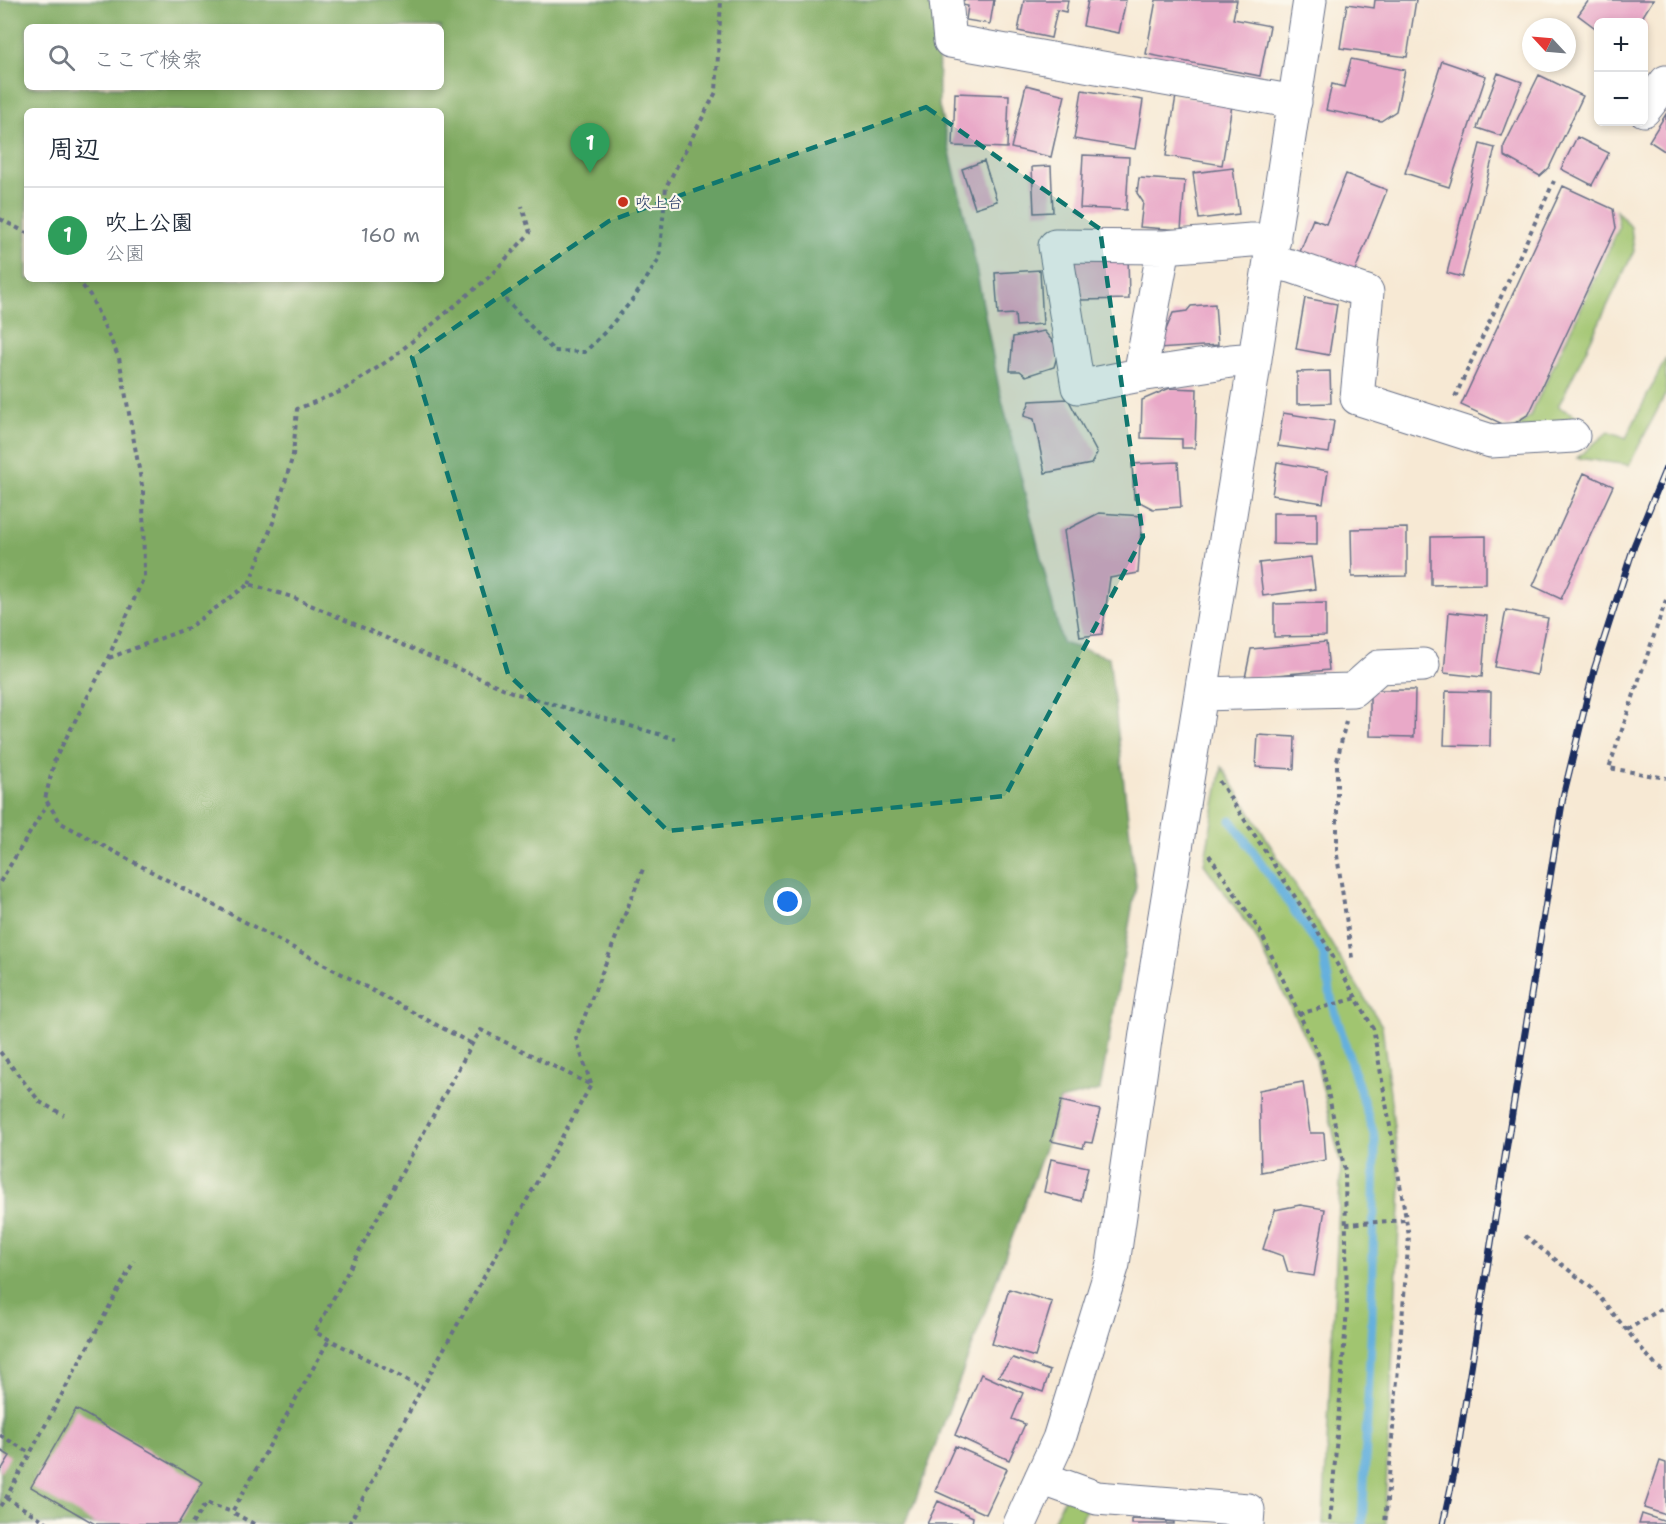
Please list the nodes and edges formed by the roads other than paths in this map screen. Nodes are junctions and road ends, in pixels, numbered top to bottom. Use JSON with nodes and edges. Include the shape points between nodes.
{"nodes":[{"id":1,"x":946,"y":0,"type":"edge"},
{"id":2,"x":1310,"y":0,"type":"edge"},
{"id":3,"x":1666,"y":82,"type":"edge"},
{"id":4,"x":1294,"y":102,"type":"junction"},
{"id":5,"x":1648,"y":105,"type":"edge"},
{"id":6,"x":1164,"y":247,"type":"junction"},
{"id":7,"x":1272,"y":251,"type":"junction"},
{"id":8,"x":1256,"y":359,"type":"junction"},
{"id":9,"x":1140,"y":375,"type":"junction"},
{"id":10,"x":1573,"y":436,"type":"dead end"},
{"id":11,"x":1423,"y":665,"type":"dead end"},
{"id":12,"x":1201,"y":694,"type":"junction"},
{"id":13,"x":1041,"y":1478,"type":"junction"},
{"id":14,"x":1020,"y":1524,"type":"edge"},
{"id":15,"x":1247,"y":1524,"type":"edge"}],
"edges":[{"from":1,"to":4,"type":"street","via":[[950,41]]},
{"from":2,"to":4,"type":"street"},
{"from":3,"to":5,"type":"street"},
{"from":4,"to":7,"type":"street"},
{"from":6,"to":7,"type":"street","via":[[1251,240]]},
{"from":6,"to":9,"type":"street"},
{"from":6,"to":9,"type":"street","via":[[1055,246],[1078,387]]},
{"from":7,"to":8,"type":"street"},
{"from":7,"to":10,"type":"street","via":[[1291,266],[1367,292],[1357,398],[1491,441]]},
{"from":8,"to":9,"type":"street"},
{"from":8,"to":12,"type":"street"},
{"from":11,"to":12,"type":"street","via":[[1379,668],[1353,690]]},
{"from":12,"to":13,"type":"street","via":[[1113,1264],[1059,1439]]},
{"from":13,"to":14,"type":"street"},
{"from":13,"to":15,"type":"street","via":[[1097,1498],[1248,1510]]}]}
